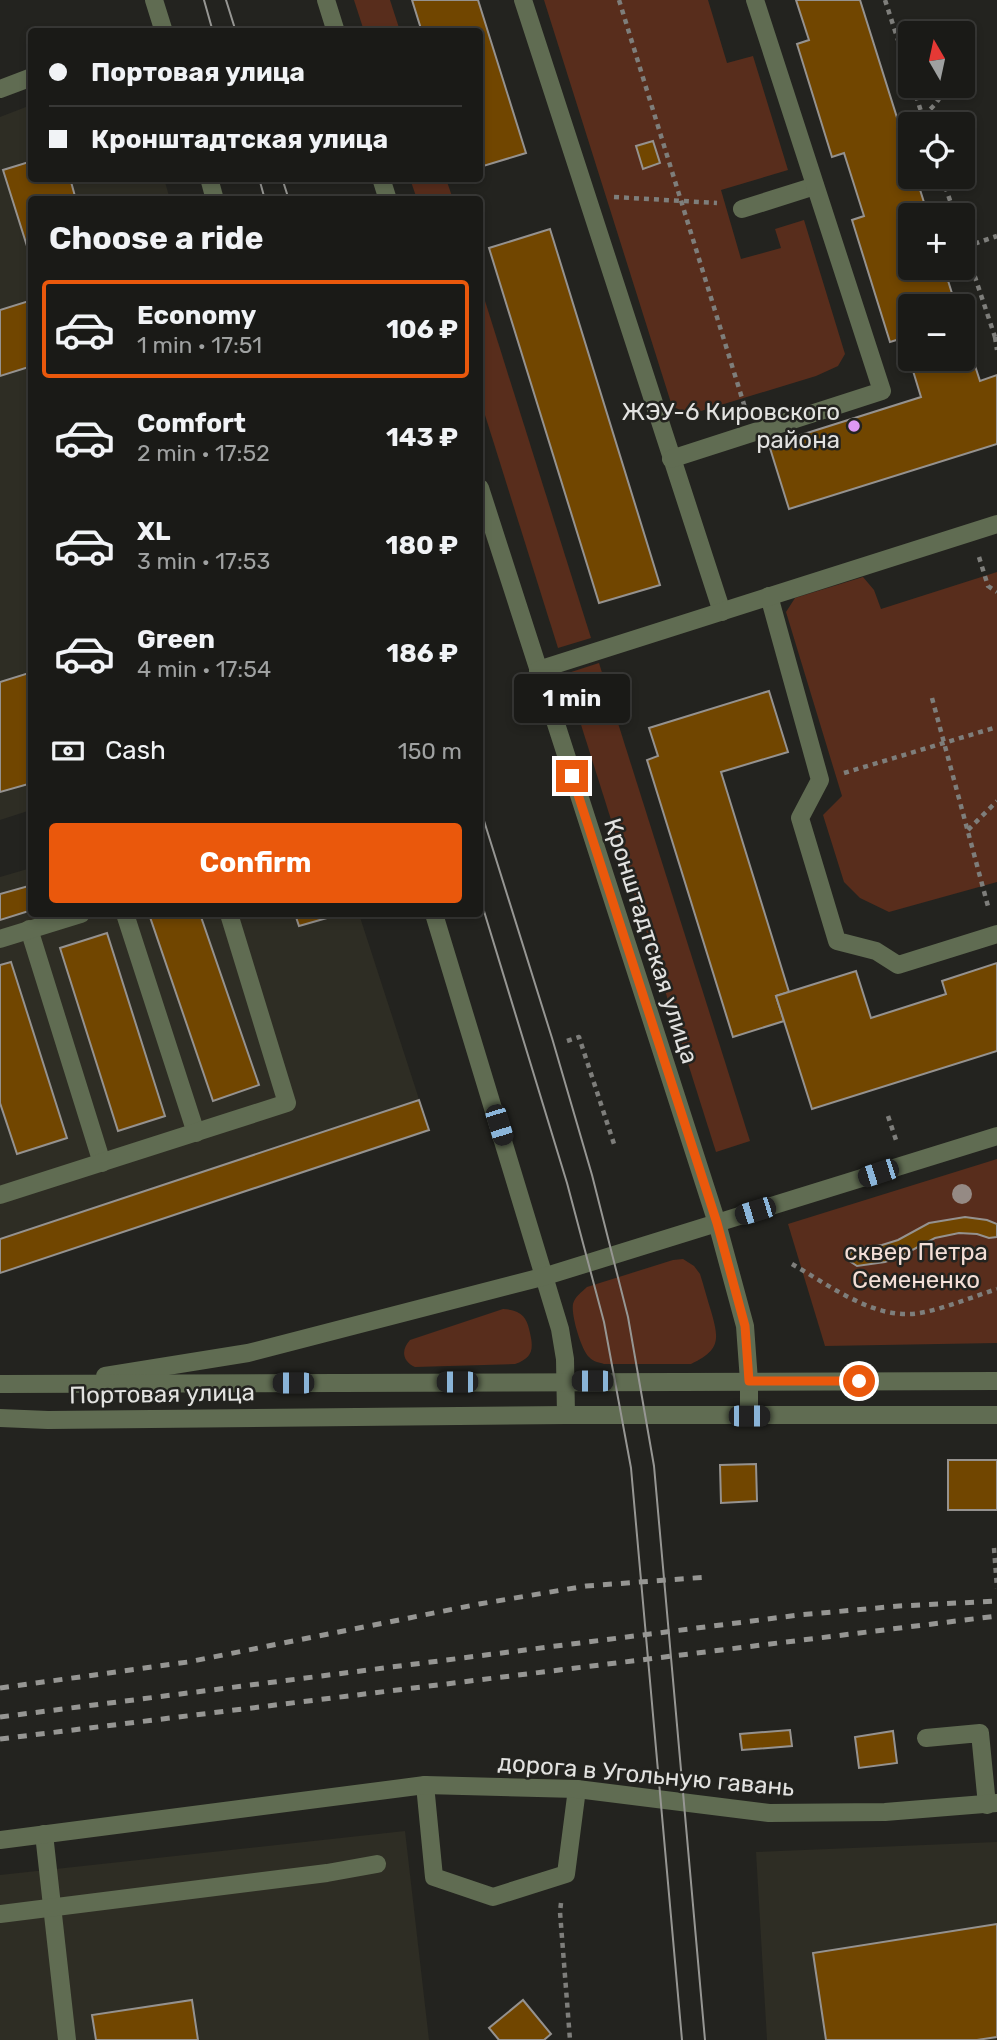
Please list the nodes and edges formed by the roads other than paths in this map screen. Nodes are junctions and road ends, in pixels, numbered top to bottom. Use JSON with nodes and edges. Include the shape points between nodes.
{"nodes":[{"id":1,"x":154,"y":0,"type":"edge"},
{"id":2,"x":326,"y":0,"type":"edge"},
{"id":3,"x":523,"y":0,"type":"edge"},
{"id":4,"x":755,"y":0,"type":"edge"},
{"id":5,"x":160,"y":28,"type":"edge"},
{"id":6,"x":335,"y":28,"type":"edge"},
{"id":7,"x":28,"y":78,"type":"edge"},
{"id":8,"x":1,"y":85,"type":"edge"},
{"id":9,"x":815,"y":186,"type":"junction"},
{"id":10,"x":742,"y":209,"type":"road end"},
{"id":11,"x":671,"y":459,"type":"junction"},
{"id":12,"x":483,"y":497,"type":"edge"},
{"id":13,"x":997,"y":524,"type":"edge"},
{"id":14,"x":769,"y":596,"type":"junction"},
{"id":15,"x":722,"y":612,"type":"junction"},
{"id":16,"x":538,"y":670,"type":"junction"},
{"id":17,"x":71,"y":917,"type":"edge"},
{"id":18,"x":126,"y":917,"type":"edge"},
{"id":19,"x":230,"y":917,"type":"edge"},
{"id":20,"x":435,"y":917,"type":"edge"},
{"id":21,"x":29,"y":929,"type":"junction"},
{"id":22,"x":997,"y":934,"type":"edge"},
{"id":23,"x":0,"y":939,"type":"edge"},
{"id":24,"x":196,"y":1133,"type":"junction"},
{"id":25,"x":997,"y":1136,"type":"edge"},
{"id":26,"x":102,"y":1163,"type":"junction"},
{"id":27,"x":0,"y":1195,"type":"edge"},
{"id":28,"x":717,"y":1223,"type":"junction"},
{"id":29,"x":546,"y":1276,"type":"junction"},
{"id":30,"x":566,"y":1381,"type":"junction"},
{"id":31,"x":749,"y":1381,"type":"junction"},
{"id":32,"x":997,"y":1381,"type":"edge"},
{"id":33,"x":0,"y":1384,"type":"edge"},
{"id":34,"x":46,"y":1385,"type":"junction"},
{"id":35,"x":566,"y":1415,"type":"junction"},
{"id":36,"x":997,"y":1415,"type":"edge"},
{"id":37,"x":749,"y":1416,"type":"junction"},
{"id":38,"x":0,"y":1418,"type":"edge"},
{"id":39,"x":926,"y":1738,"type":"dead end"},
{"id":40,"x":425,"y":1785,"type":"junction"},
{"id":41,"x":577,"y":1789,"type":"junction"},
{"id":42,"x":992,"y":1804,"type":"edge"},
{"id":43,"x":44,"y":1834,"type":"junction"},
{"id":44,"x":0,"y":1840,"type":"edge"},
{"id":45,"x":377,"y":1864,"type":"dead end"},
{"id":46,"x":51,"y":1907,"type":"junction"},
{"id":47,"x":0,"y":1914,"type":"edge"},
{"id":48,"x":67,"y":2040,"type":"edge"}],
"edges":[{"from":1,"to":5,"type":"street"},
{"from":2,"to":6,"type":"street"},
{"from":3,"to":11,"type":"street"},
{"from":4,"to":9,"type":"street"},
{"from":7,"to":8,"type":"street"},
{"from":9,"to":10,"type":"street"},
{"from":9,"to":11,"type":"street","via":[[882,391]]},
{"from":11,"to":15,"type":"street"},
{"from":12,"to":16,"type":"street","name":"Кронштадтская улица"},
{"from":13,"to":14,"type":"street"},
{"from":14,"to":15,"type":"street"},
{"from":14,"to":22,"type":"street","via":[[820,780],[800,818],[836,941],[876,951],[898,965]]},
{"from":15,"to":16,"type":"street"},
{"from":16,"to":28,"type":"street","name":"Кронштадтская улица"},
{"from":17,"to":21,"type":"street"},
{"from":18,"to":24,"type":"street"},
{"from":19,"to":24,"type":"street","via":[[287,1103]]},
{"from":20,"to":29,"type":"street"},
{"from":21,"to":23,"type":"street"},
{"from":21,"to":26,"type":"street"},
{"from":24,"to":26,"type":"street"},
{"from":25,"to":28,"type":"street","name":"Портовая улица"},
{"from":26,"to":27,"type":"street"},
{"from":28,"to":29,"type":"street","name":"Портовая улица"},
{"from":28,"to":31,"type":"street","name":"Кронштадтская улица","via":[[745,1326]]},
{"from":29,"to":30,"type":"street","via":[[560,1329]]},
{"from":29,"to":34,"type":"street","name":"Портовая улица","via":[[248,1353]]},
{"from":30,"to":31,"type":"street","name":"Портовая улица"},
{"from":30,"to":34,"type":"street","name":"Портовая улица"},
{"from":30,"to":35,"type":"street"},
{"from":31,"to":32,"type":"street","name":"Портовая улица"},
{"from":31,"to":37,"type":"street","name":"Кронштадтская улица"},
{"from":33,"to":34,"type":"street","name":"Портовая улица"},
{"from":35,"to":37,"type":"street","name":"Портовая улица"},
{"from":35,"to":38,"type":"street","name":"Портовая улица"},
{"from":36,"to":37,"type":"street","name":"Портовая улица"},
{"from":39,"to":42,"type":"street","via":[[980,1733]]},
{"from":40,"to":41,"type":"street","name":"дорога в Угольную гавань"},
{"from":40,"to":41,"type":"street","via":[[434,1877],[493,1897],[566,1874]]},
{"from":40,"to":43,"type":"street","name":"дорога в Угольную гавань"},
{"from":41,"to":42,"type":"street","name":"дорога в Угольную гавань","via":[[769,1813],[885,1812]]},
{"from":43,"to":44,"type":"street","name":"дорога в Угольную гавань"},
{"from":43,"to":46,"type":"street"},
{"from":45,"to":46,"type":"street"},
{"from":46,"to":47,"type":"street"},
{"from":46,"to":48,"type":"street"}]}
